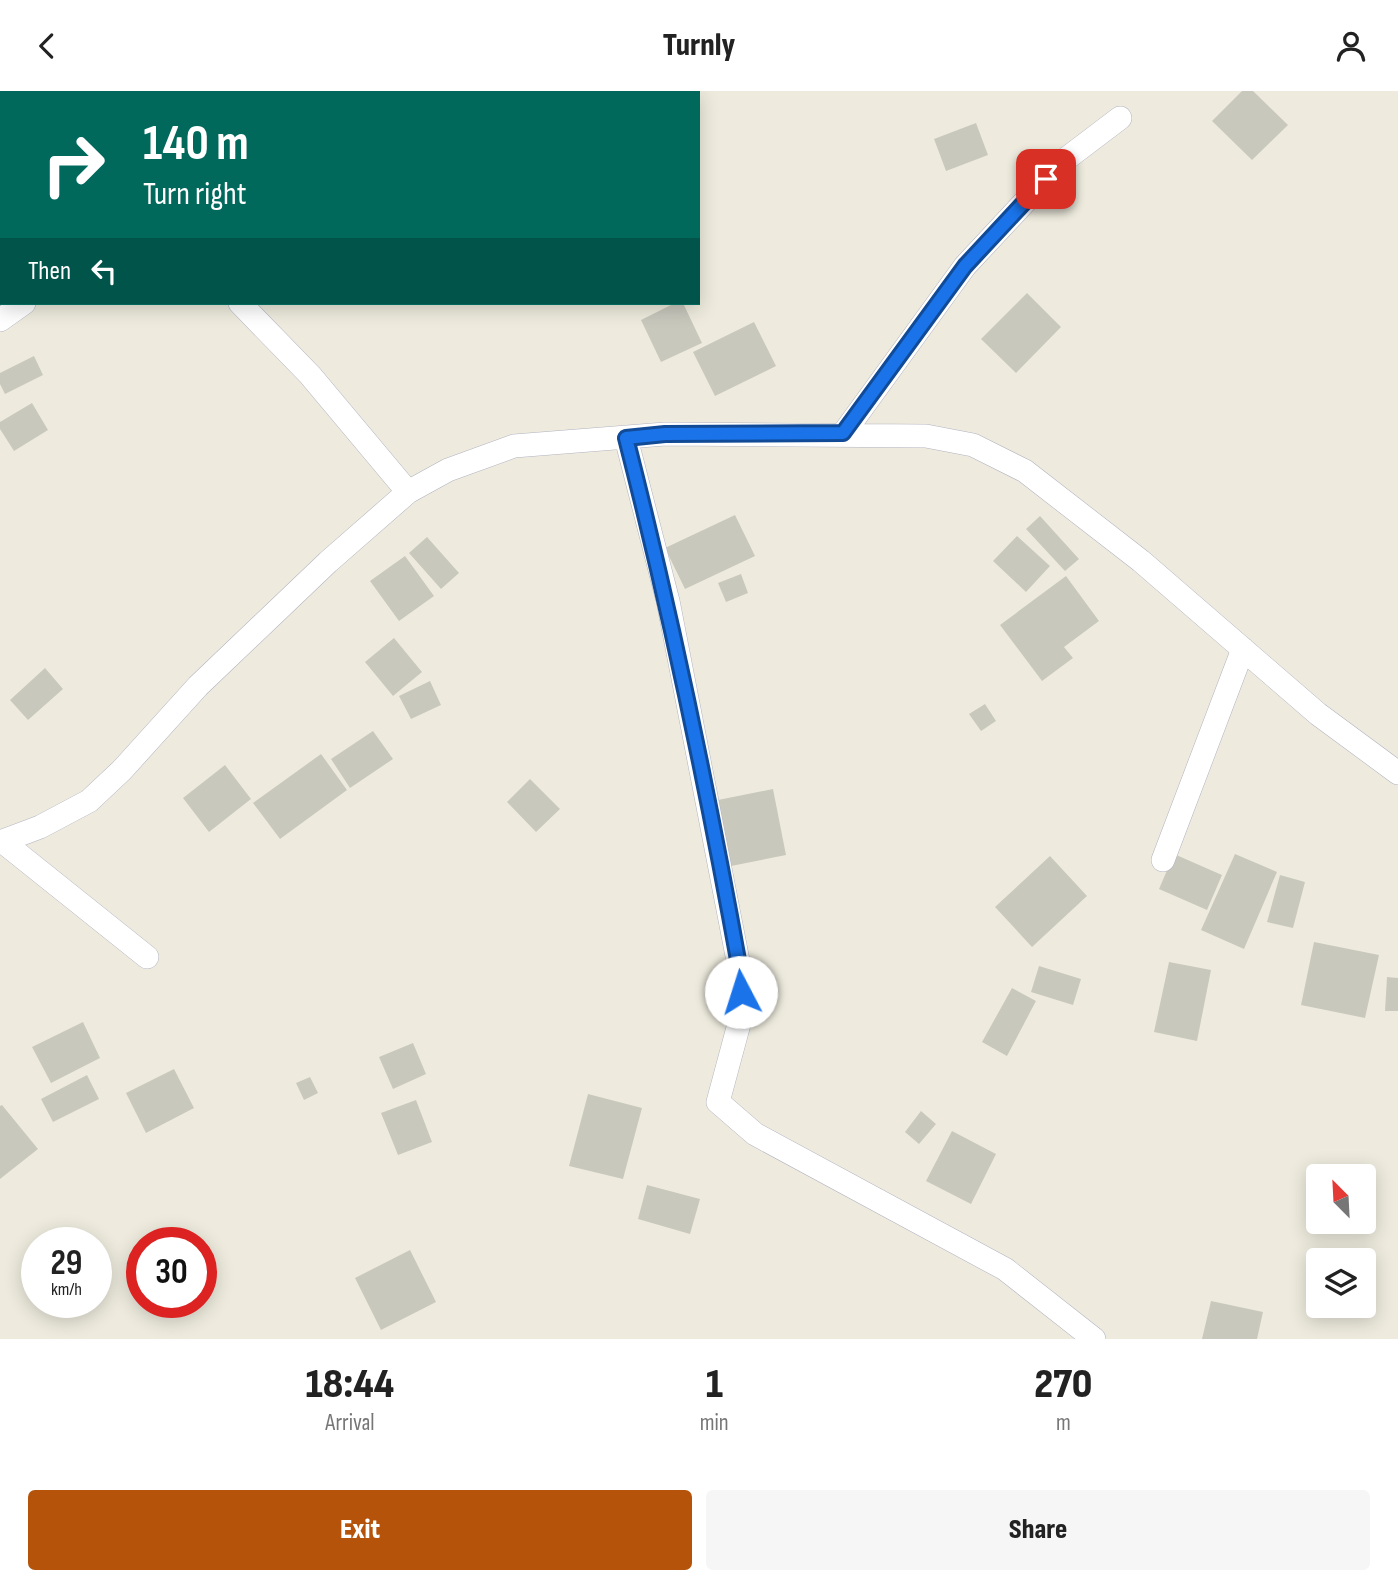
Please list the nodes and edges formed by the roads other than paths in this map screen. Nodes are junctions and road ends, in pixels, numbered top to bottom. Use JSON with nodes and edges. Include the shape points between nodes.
{"nodes":[{"id":1,"x":1121,"y":118,"type":"dead end"},
{"id":2,"x":21,"y":305,"type":"edge"},
{"id":3,"x":242,"y":305,"type":"edge"},
{"id":4,"x":0,"y":320,"type":"edge"},
{"id":5,"x":843,"y":433,"type":"junction"},
{"id":6,"x":626,"y":438,"type":"junction"},
{"id":7,"x":408,"y":492,"type":"junction"},
{"id":8,"x":1244,"y":649,"type":"junction"},
{"id":9,"x":1398,"y":773,"type":"edge"},
{"id":10,"x":1,"y":841,"type":"edge"},
{"id":11,"x":1163,"y":860,"type":"dead end"},
{"id":12,"x":147,"y":957,"type":"dead end"},
{"id":13,"x":1094,"y":1339,"type":"edge"}],
"edges":[{"from":1,"to":5,"type":"street","via":[[1062,162],[965,266]]},
{"from":2,"to":4,"type":"street"},
{"from":3,"to":7,"type":"street","via":[[310,375]]},
{"from":5,"to":6,"type":"street"},
{"from":5,"to":8,"type":"street","via":[[926,436],[973,445],[1025,471]]},
{"from":6,"to":7,"type":"street","via":[[514,446],[448,470]]},
{"from":6,"to":13,"type":"street","via":[[668,601],[740,971],[742,1013],[718,1102],[755,1134],[1005,1269]]},
{"from":7,"to":10,"type":"street","via":[[198,687],[89,801]]},
{"from":8,"to":9,"type":"street","via":[[1318,714]]},
{"from":8,"to":11,"type":"street"},
{"from":10,"to":12,"type":"street"}]}
